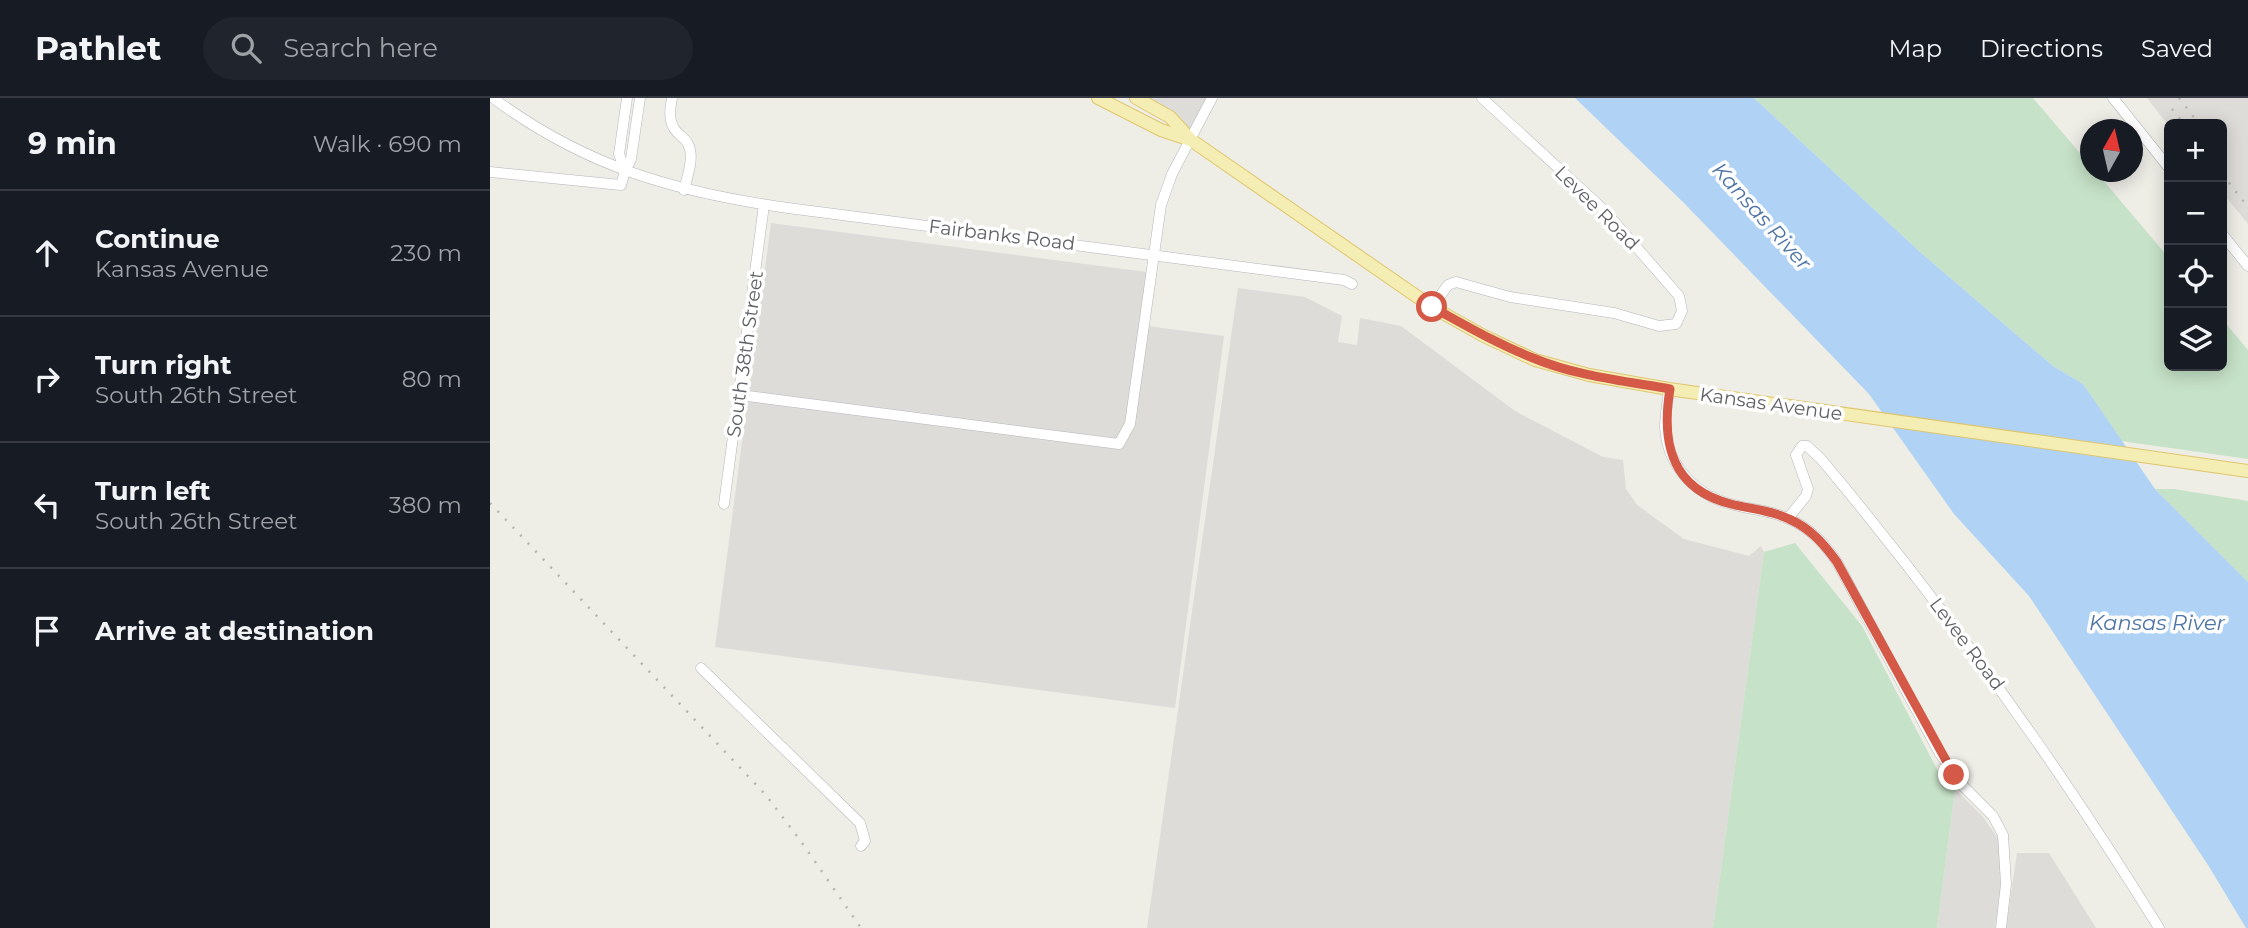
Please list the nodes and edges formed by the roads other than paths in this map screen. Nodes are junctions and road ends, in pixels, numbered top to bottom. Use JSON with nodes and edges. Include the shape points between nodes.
{"nodes":[{"id":1,"x":493,"y":98,"type":"edge"},
{"id":2,"x":627,"y":98,"type":"edge"},
{"id":3,"x":640,"y":98,"type":"edge"},
{"id":4,"x":672,"y":98,"type":"edge"},
{"id":5,"x":1098,"y":98,"type":"edge"},
{"id":6,"x":1136,"y":98,"type":"edge"},
{"id":7,"x":1212,"y":98,"type":"edge"},
{"id":8,"x":1482,"y":98,"type":"edge"},
{"id":9,"x":2113,"y":98,"type":"edge"},
{"id":10,"x":1191,"y":141,"type":"junction"},
{"id":11,"x":2164,"y":162,"type":"edge"},
{"id":12,"x":625,"y":171,"type":"junction"},
{"id":13,"x":490,"y":172,"type":"edge"},
{"id":14,"x":684,"y":190,"type":"junction"},
{"id":15,"x":764,"y":205,"type":"junction"},
{"id":16,"x":2227,"y":240,"type":"edge"},
{"id":17,"x":1153,"y":256,"type":"junction"},
{"id":18,"x":2248,"y":266,"type":"edge"},
{"id":19,"x":1352,"y":284,"type":"dead end"},
{"id":20,"x":1432,"y":307,"type":"junction"},
{"id":21,"x":1670,"y":389,"type":"junction"},
{"id":22,"x":740,"y":395,"type":"junction"},
{"id":23,"x":2248,"y":471,"type":"edge"},
{"id":24,"x":724,"y":504,"type":"dead end"},
{"id":25,"x":1788,"y":518,"type":"junction"},
{"id":26,"x":701,"y":668,"type":"dead end"},
{"id":27,"x":862,"y":846,"type":"dead end"},
{"id":28,"x":2001,"y":928,"type":"edge"},
{"id":29,"x":2159,"y":928,"type":"edge"}],
"edges":[{"from":1,"to":12,"type":"street","name":"Fairbanks Road","via":[[527,123]]},
{"from":2,"to":12,"type":"street","via":[[619,154]]},
{"from":3,"to":12,"type":"street"},
{"from":4,"to":14,"type":"street","via":[[671,122],[690,152]]},
{"from":5,"to":10,"type":"main road","name":"Kansas Avenue"},
{"from":6,"to":10,"type":"main road","name":"Kansas Avenue","via":[[1170,117]]},
{"from":7,"to":10,"type":"street"},
{"from":8,"to":20,"type":"street","name":"Levee Road","via":[[1604,210],[1679,296],[1682,311],[1676,324],[1659,326],[1456,282],[1448,285]]},
{"from":9,"to":11,"type":"street"},
{"from":10,"to":17,"type":"street","via":[[1161,205]]},
{"from":10,"to":20,"type":"main road","name":"Kansas Avenue"},
{"from":12,"to":13,"type":"street","via":[[621,185]]},
{"from":12,"to":14,"type":"street","name":"Fairbanks Road"},
{"from":14,"to":15,"type":"street","name":"Fairbanks Road"},
{"from":15,"to":17,"type":"street","name":"Fairbanks Road"},
{"from":15,"to":22,"type":"street","name":"South 38th Street"},
{"from":16,"to":18,"type":"street"},
{"from":17,"to":19,"type":"street","name":"Fairbanks Road"},
{"from":17,"to":22,"type":"street","via":[[1130,424],[1119,444]]},
{"from":20,"to":21,"type":"main road","name":"Kansas Avenue","via":[[1535,359],[1589,375]]},
{"from":21,"to":23,"type":"main road","name":"Kansas Avenue"},
{"from":21,"to":25,"type":"street","via":[[1665,427],[1668,446],[1684,476],[1720,501]]},
{"from":22,"to":24,"type":"street","name":"South 38th Street"},
{"from":25,"to":28,"type":"street","via":[[1816,536],[1837,562],[1939,752],[1998,824],[2007,884]]},
{"from":25,"to":29,"type":"street","name":"Levee Road","via":[[1808,489],[1797,455],[1807,446],[1897,550],[2009,701]]},
{"from":26,"to":27,"type":"street","via":[[860,823]]}]}
